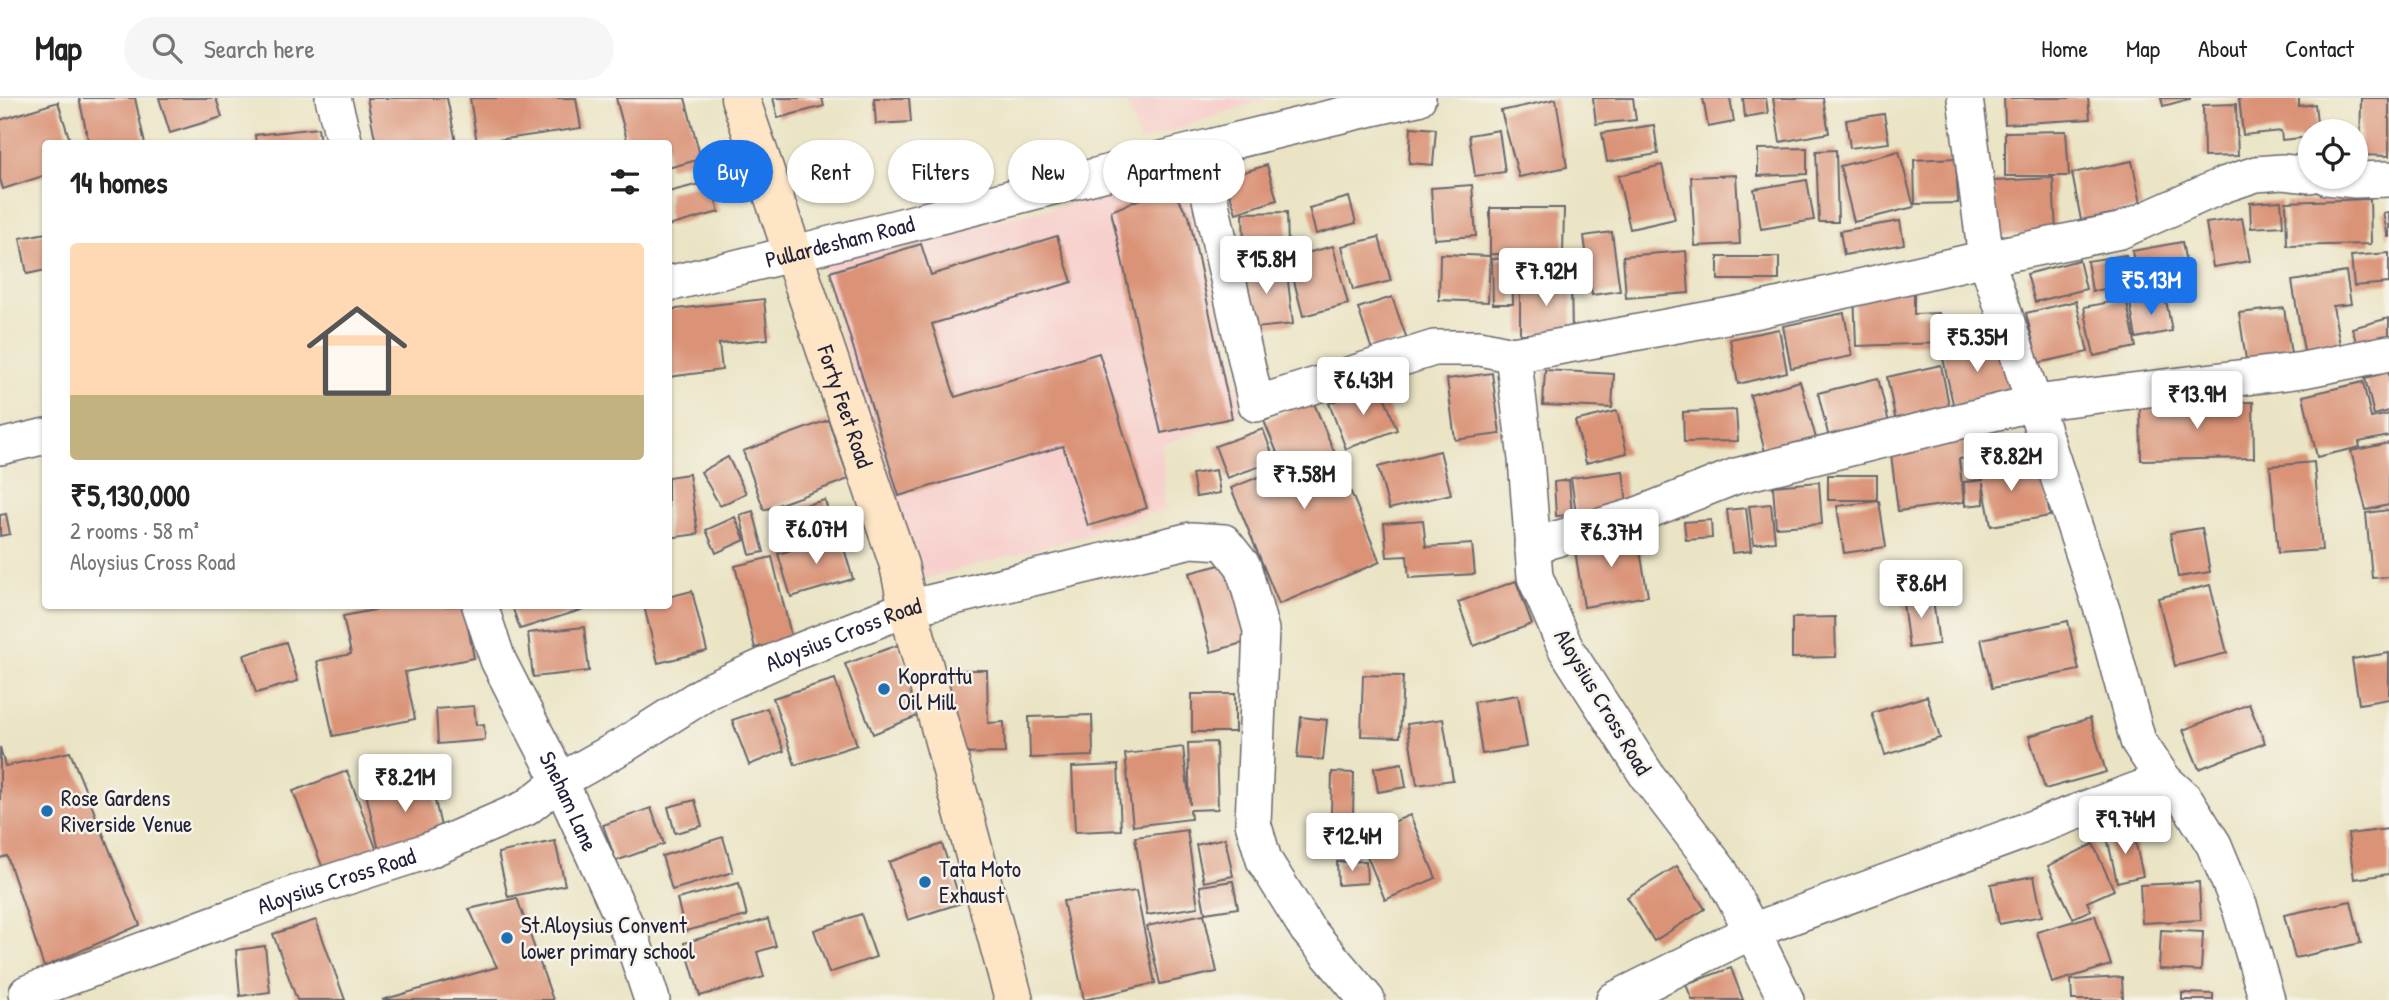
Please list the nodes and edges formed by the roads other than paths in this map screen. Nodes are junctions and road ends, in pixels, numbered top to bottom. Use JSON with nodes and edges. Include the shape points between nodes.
{"nodes":[{"id":1,"x":333,"y":98,"type":"edge"},
{"id":2,"x":740,"y":98,"type":"edge"},
{"id":3,"x":1418,"y":98,"type":"edge"},
{"id":4,"x":1965,"y":98,"type":"edge"},
{"id":5,"x":1301,"y":111,"type":"edge"},
{"id":6,"x":344,"y":140,"type":"edge"},
{"id":7,"x":1225,"y":140,"type":"edge"},
{"id":8,"x":2298,"y":174,"type":"edge"},
{"id":9,"x":1103,"y":175,"type":"edge"},
{"id":10,"x":2389,"y":179,"type":"edge"},
{"id":11,"x":2368,"y":180,"type":"edge"},
{"id":12,"x":1211,"y":203,"type":"edge"},
{"id":13,"x":793,"y":254,"type":"junction"},
{"id":14,"x":1986,"y":258,"type":"junction"},
{"id":15,"x":672,"y":283,"type":"edge"},
{"id":16,"x":2389,"y":353,"type":"edge"},
{"id":17,"x":1513,"y":355,"type":"junction"},
{"id":18,"x":2034,"y":403,"type":"junction"},
{"id":19,"x":42,"y":437,"type":"edge"},
{"id":20,"x":0,"y":447,"type":"edge"},
{"id":21,"x":1532,"y":546,"type":"junction"},
{"id":22,"x":908,"y":608,"type":"junction"},
{"id":23,"x":481,"y":609,"type":"edge"},
{"id":24,"x":2164,"y":780,"type":"junction"},
{"id":25,"x":560,"y":781,"type":"junction"},
{"id":26,"x":1752,"y":931,"type":"junction"},
{"id":27,"x":27,"y":993,"type":"dead end"},
{"id":28,"x":652,"y":1000,"type":"edge"},
{"id":29,"x":1014,"y":1000,"type":"edge"},
{"id":30,"x":1367,"y":1000,"type":"edge"},
{"id":31,"x":1614,"y":1000,"type":"edge"},
{"id":32,"x":1786,"y":1000,"type":"edge"},
{"id":33,"x":2267,"y":1000,"type":"edge"}],
"edges":[{"from":1,"to":6,"type":"street"},
{"from":2,"to":13,"type":"main road","name":"Forty Feet Road"},
{"from":3,"to":5,"type":"street","name":"Pullardesham Road"},
{"from":4,"to":14,"type":"street"},
{"from":5,"to":7,"type":"street","name":"Pullardesham Road"},
{"from":8,"to":14,"type":"street","via":[[2256,174],[2120,231]]},
{"from":9,"to":13,"type":"street","name":"Pullardesham Road"},
{"from":10,"to":11,"type":"street"},
{"from":12,"to":17,"type":"street","via":[[1256,404],[1434,348],[1480,348]]},
{"from":13,"to":15,"type":"street","name":"Pullardesham Road"},
{"from":13,"to":22,"type":"main road","name":"Forty Feet Road","via":[[899,565]]},
{"from":14,"to":17,"type":"street","via":[[1759,310]]},
{"from":14,"to":18,"type":"street"},
{"from":16,"to":18,"type":"street","via":[[2303,370]]},
{"from":17,"to":21,"type":"street","name":"Aloysius Cross Road"},
{"from":18,"to":21,"type":"street","via":[[1736,477],[1635,516]]},
{"from":18,"to":24,"type":"street","via":[[2104,616],[2138,741]]},
{"from":19,"to":20,"type":"street"},
{"from":21,"to":26,"type":"street","name":"Aloysius Cross Road","via":[[1535,577],[1566,649],[1648,777],[1720,871]]},
{"from":22,"to":25,"type":"street","name":"Aloysius Cross Road","via":[[709,691]]},
{"from":22,"to":29,"type":"main road","name":"Forty Feet Road"},
{"from":22,"to":30,"type":"street","name":"Aloysius Cross Road","via":[[1191,540],[1224,542],[1243,566],[1261,630],[1253,823],[1264,860],[1307,929]]},
{"from":23,"to":25,"type":"street","name":"Sneham Lane","via":[[499,660]]},
{"from":24,"to":26,"type":"street"},
{"from":24,"to":33,"type":"street","via":[[2186,800],[2214,845],[2240,908]]},
{"from":25,"to":27,"type":"street","name":"Aloysius Cross Road","via":[[526,808],[427,850]]},
{"from":25,"to":28,"type":"street","name":"Sneham Lane","via":[[632,939]]},
{"from":26,"to":31,"type":"street"},
{"from":26,"to":32,"type":"street","name":"Aloysius Cross Road"}]}
